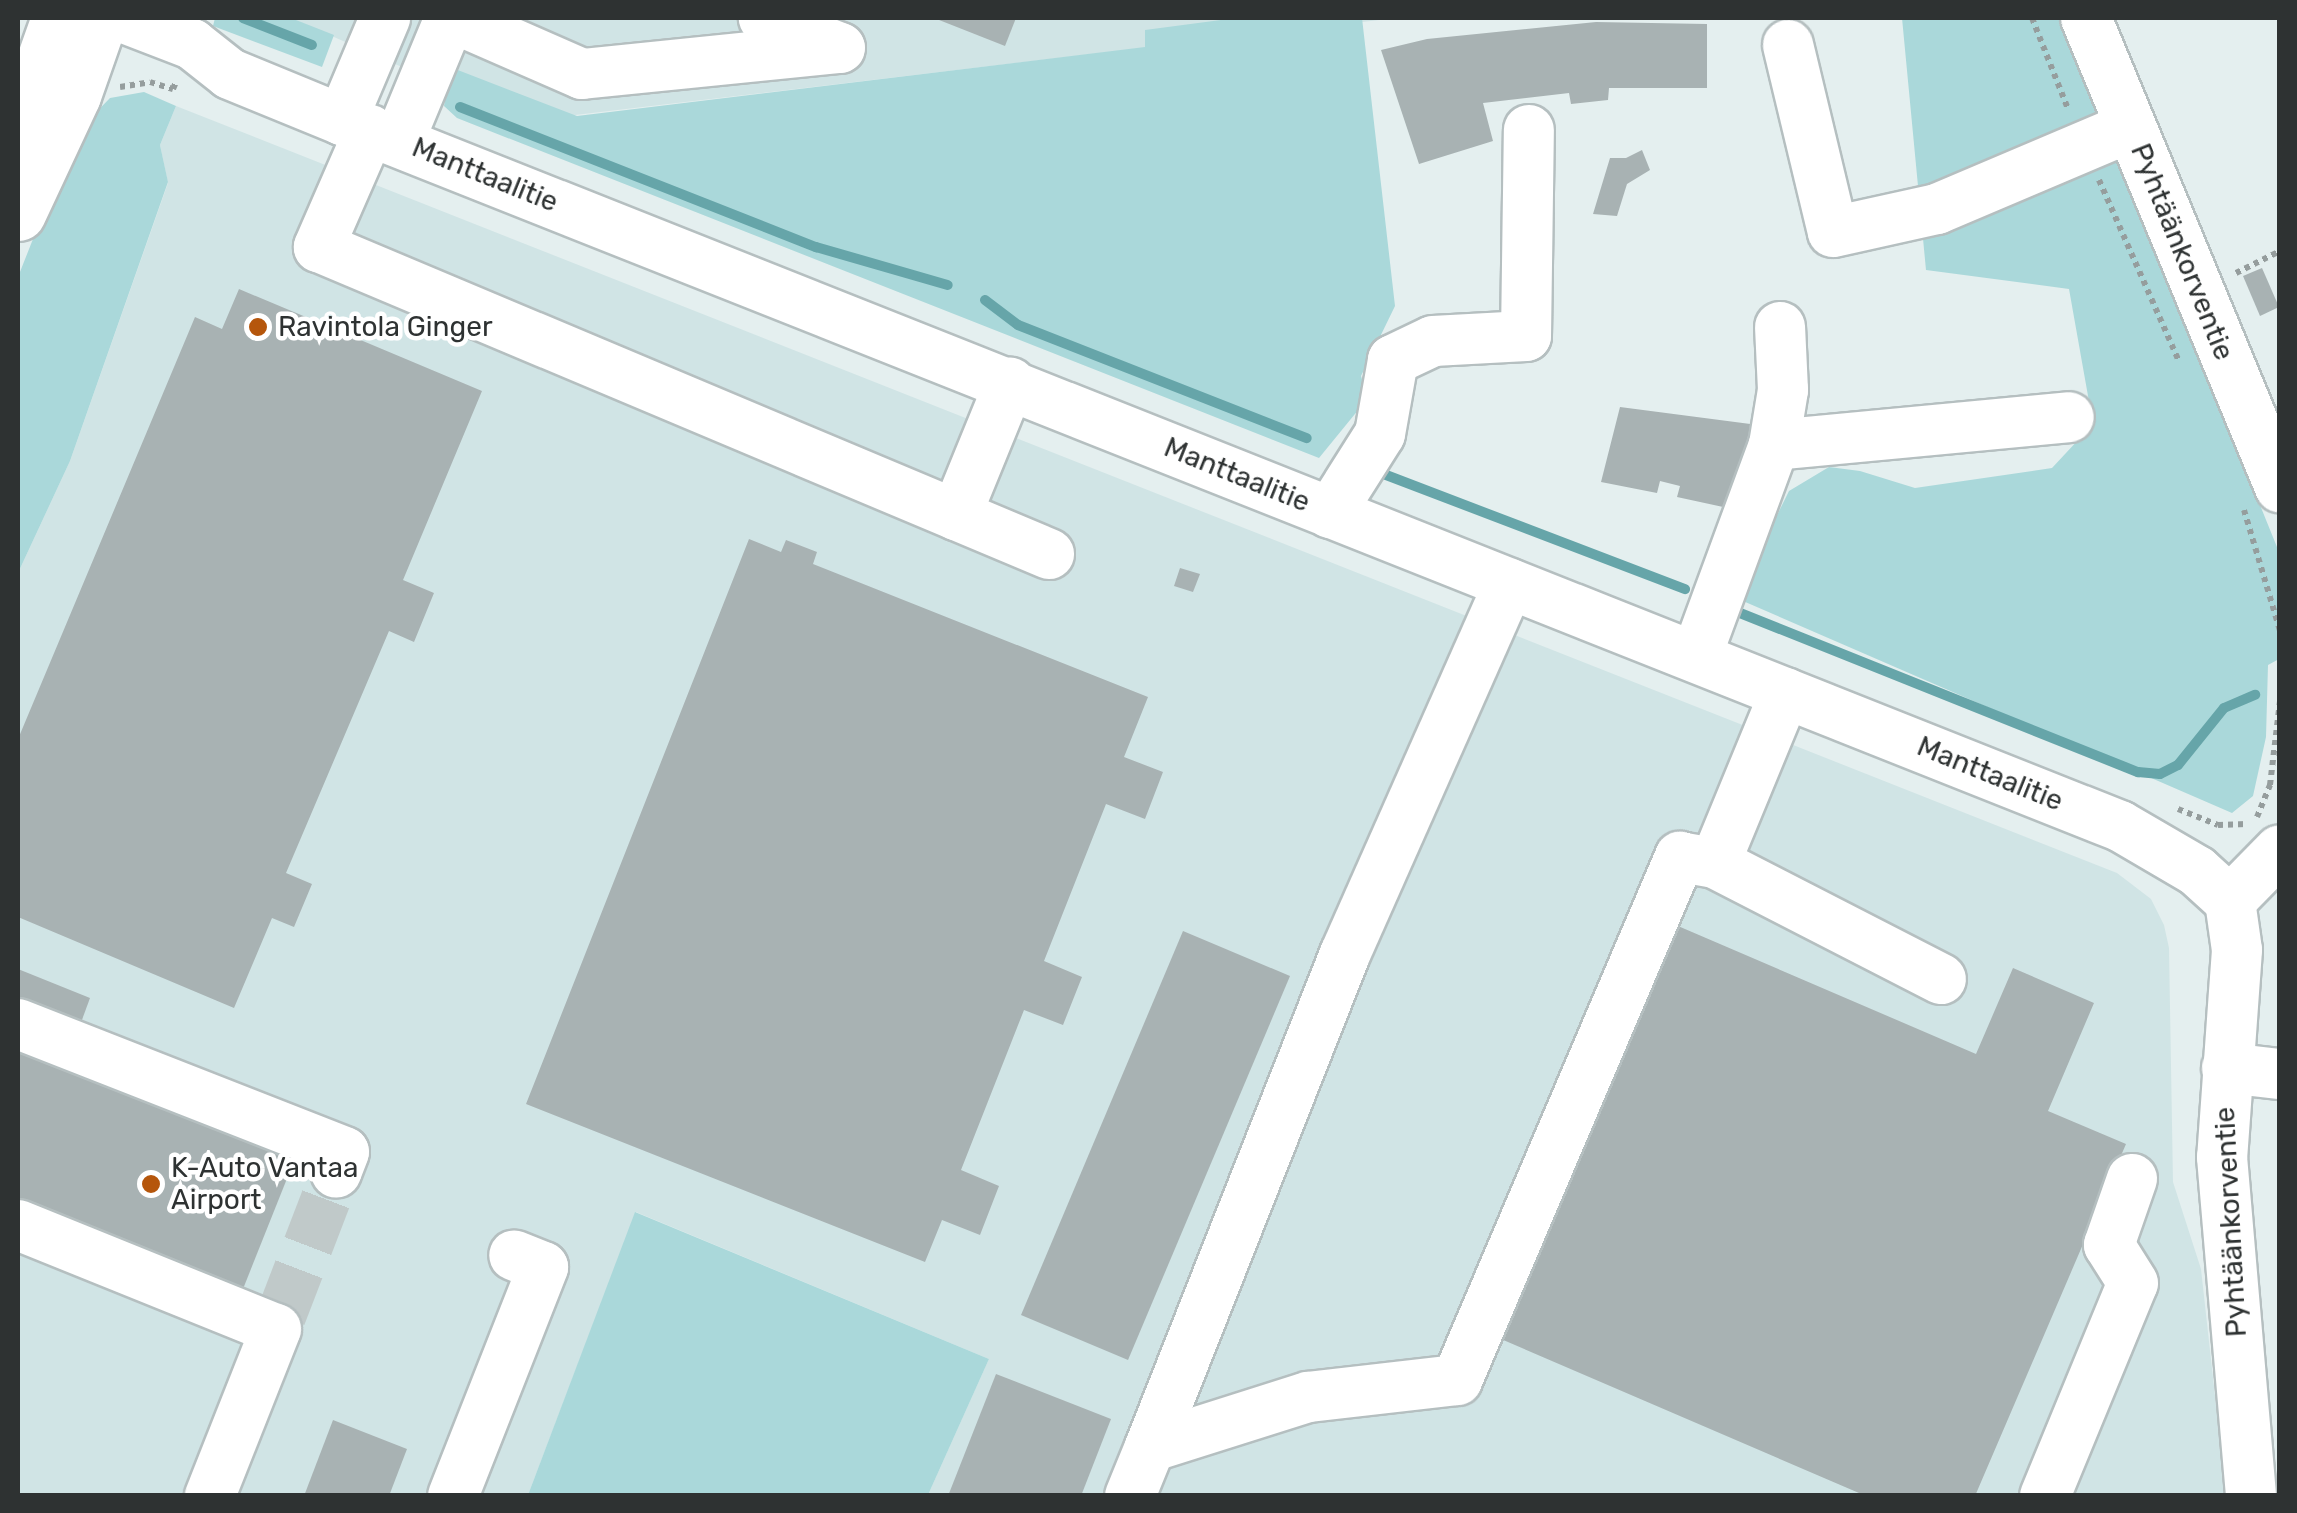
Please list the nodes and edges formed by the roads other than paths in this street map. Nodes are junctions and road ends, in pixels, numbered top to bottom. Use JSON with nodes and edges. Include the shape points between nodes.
{"nodes":[{"id":1,"x":386,"y":18,"type":"edge"},
{"id":2,"x":452,"y":18,"type":"edge"},
{"id":3,"x":764,"y":18,"type":"edge"},
{"id":4,"x":2086,"y":18,"type":"edge"},
{"id":5,"x":89,"y":22,"type":"edge"},
{"id":6,"x":1788,"y":46,"type":"dead end"},
{"id":7,"x":2130,"y":127,"type":"junction"},
{"id":8,"x":370,"y":130,"type":"junction"},
{"id":9,"x":1529,"y":130,"type":"dead end"},
{"id":10,"x":18,"y":168,"type":"edge"},
{"id":11,"x":18,"y":213,"type":"edge"},
{"id":12,"x":1780,"y":327,"type":"dead end"},
{"id":13,"x":1010,"y":383,"type":"junction"},
{"id":14,"x":2068,"y":417,"type":"dead end"},
{"id":15,"x":1774,"y":445,"type":"junction"},
{"id":16,"x":2258,"y":490,"type":"edge"},
{"id":17,"x":1330,"y":513,"type":"junction"},
{"id":18,"x":956,"y":515,"type":"junction"},
{"id":19,"x":1049,"y":554,"type":"dead end"},
{"id":20,"x":1510,"y":584,"type":"junction"},
{"id":21,"x":1696,"y":657,"type":"junction"},
{"id":22,"x":1785,"y":693,"type":"junction"},
{"id":23,"x":2280,"y":850,"type":"edge"},
{"id":24,"x":1715,"y":863,"type":"junction"},
{"id":25,"x":2230,"y":901,"type":"junction"},
{"id":26,"x":1941,"y":979,"type":"dead end"},
{"id":27,"x":18,"y":1024,"type":"edge"},
{"id":28,"x":2227,"y":1068,"type":"junction"},
{"id":29,"x":2280,"y":1074,"type":"edge"},
{"id":30,"x":336,"y":1172,"type":"dead end"},
{"id":31,"x":2132,"y":1179,"type":"dead end"},
{"id":32,"x":18,"y":1225,"type":"edge"},
{"id":33,"x":514,"y":1256,"type":"dead end"},
{"id":34,"x":1150,"y":1447,"type":"junction"},
{"id":35,"x":210,"y":1496,"type":"edge"},
{"id":36,"x":454,"y":1496,"type":"edge"},
{"id":37,"x":1130,"y":1496,"type":"edge"},
{"id":38,"x":2045,"y":1496,"type":"edge"},
{"id":39,"x":2251,"y":1496,"type":"edge"}],
"edges":[{"from":1,"to":8,"type":"street"},
{"from":2,"to":3,"type":"street","via":[[582,74],[840,48]]},
{"from":2,"to":8,"type":"street"},
{"from":4,"to":7,"type":"street","name":"Pyhtäänkorventie"},
{"from":5,"to":8,"type":"street","name":"Manttaalitie","via":[[180,73],[230,74]]},
{"from":5,"to":10,"type":"main road","via":[[36,83]]},
{"from":5,"to":11,"type":"main road","via":[[73,96]]},
{"from":6,"to":7,"type":"street","via":[[1833,232],[1937,208]]},
{"from":7,"to":16,"type":"street","name":"Pyhtäänkorventie"},
{"from":8,"to":13,"type":"street","name":"Manttaalitie"},
{"from":8,"to":18,"type":"street","via":[[320,246]]},
{"from":9,"to":17,"type":"street","via":[[1526,336],[1433,341],[1393,360],[1380,434]]},
{"from":12,"to":15,"type":"street","via":[[1782,390]]},
{"from":13,"to":17,"type":"street","name":"Manttaalitie"},
{"from":13,"to":18,"type":"street"},
{"from":14,"to":15,"type":"street"},
{"from":15,"to":21,"type":"street"},
{"from":17,"to":20,"type":"street","name":"Manttaalitie"},
{"from":18,"to":19,"type":"street"},
{"from":20,"to":21,"type":"street","name":"Manttaalitie"},
{"from":20,"to":34,"type":"street","via":[[1345,954]]},
{"from":21,"to":22,"type":"street","name":"Manttaalitie"},
{"from":22,"to":24,"type":"street"},
{"from":22,"to":25,"type":"street","name":"Manttaalitie","via":[[2120,826],[2197,871]]},
{"from":23,"to":25,"type":"street"},
{"from":24,"to":26,"type":"street"},
{"from":24,"to":34,"type":"street","via":[[1680,857],[1458,1380],[1308,1397]]},
{"from":25,"to":28,"type":"street","name":"Pyhtäänkorventie","via":[[2237,950]]},
{"from":27,"to":30,"type":"street","via":[[344,1152]]},
{"from":28,"to":29,"type":"street"},
{"from":28,"to":39,"type":"street","name":"Pyhtäänkorventie","via":[[2222,1157]]},
{"from":31,"to":38,"type":"street","via":[[2109,1245],[2133,1283]]},
{"from":32,"to":35,"type":"street","via":[[278,1322]]},
{"from":33,"to":36,"type":"street","via":[[544,1266]]},
{"from":34,"to":37,"type":"street"}]}
